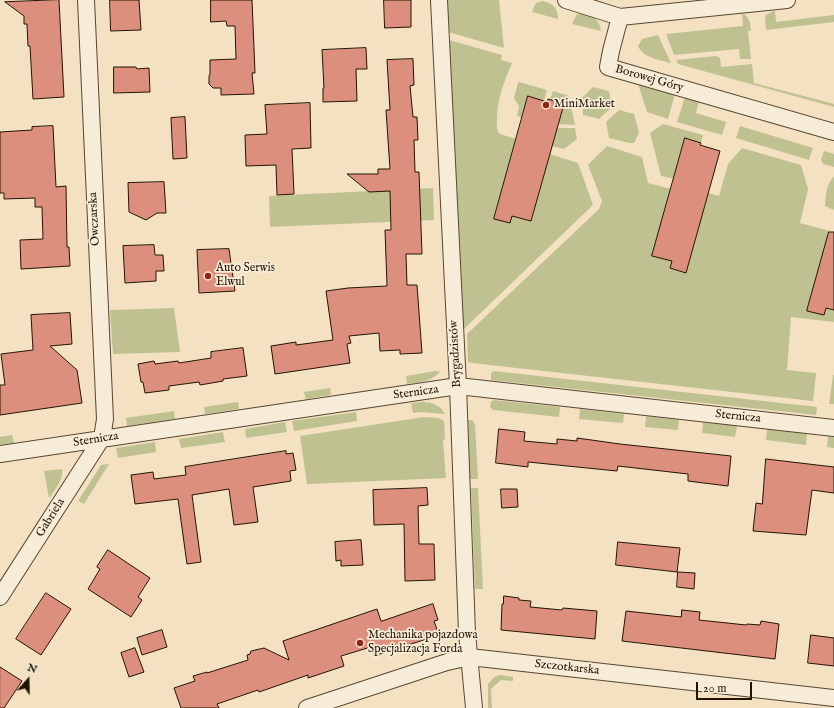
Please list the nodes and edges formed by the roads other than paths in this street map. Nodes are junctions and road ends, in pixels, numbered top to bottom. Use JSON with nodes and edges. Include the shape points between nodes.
{"nodes":[{"id":1,"x":86,"y":0,"type":"edge"},
{"id":2,"x":439,"y":0,"type":"edge"},
{"id":3,"x":566,"y":0,"type":"edge"},
{"id":4,"x":788,"y":0,"type":"edge"},
{"id":5,"x":620,"y":17,"type":"junction"},
{"id":6,"x":834,"y":132,"type":"edge"},
{"id":7,"x":458,"y":386,"type":"junction"},
{"id":8,"x":834,"y":428,"type":"edge"},
{"id":9,"x":102,"y":438,"type":"junction"},
{"id":10,"x":0,"y":454,"type":"edge"},
{"id":11,"x":0,"y":597,"type":"edge"},
{"id":12,"x":470,"y":658,"type":"junction"},
{"id":13,"x":834,"y":698,"type":"edge"},
{"id":14,"x":307,"y":708,"type":"edge"},
{"id":15,"x":474,"y":708,"type":"edge"}],
"edges":[{"from":1,"to":9,"type":"street","name":"Owczarska","via":[[104,419]]},
{"from":2,"to":7,"type":"street","name":"Brygadzistów"},
{"from":3,"to":5,"type":"street"},
{"from":4,"to":5,"type":"street"},
{"from":5,"to":6,"type":"street","name":"Borowej Góry","via":[[608,67]]},
{"from":7,"to":8,"type":"street","name":"Sternicza"},
{"from":7,"to":9,"type":"street","name":"Sternicza"},
{"from":7,"to":12,"type":"street","name":"Brygadzistów"},
{"from":9,"to":10,"type":"street","name":"Sternicza"},
{"from":9,"to":11,"type":"street","name":"Gabriela"},
{"from":12,"to":13,"type":"street","name":"Szczotkarska"},
{"from":12,"to":14,"type":"street","name":"Szczotkarska","via":[[447,662]]},
{"from":12,"to":15,"type":"street","name":"Brygadzistów"}]}
